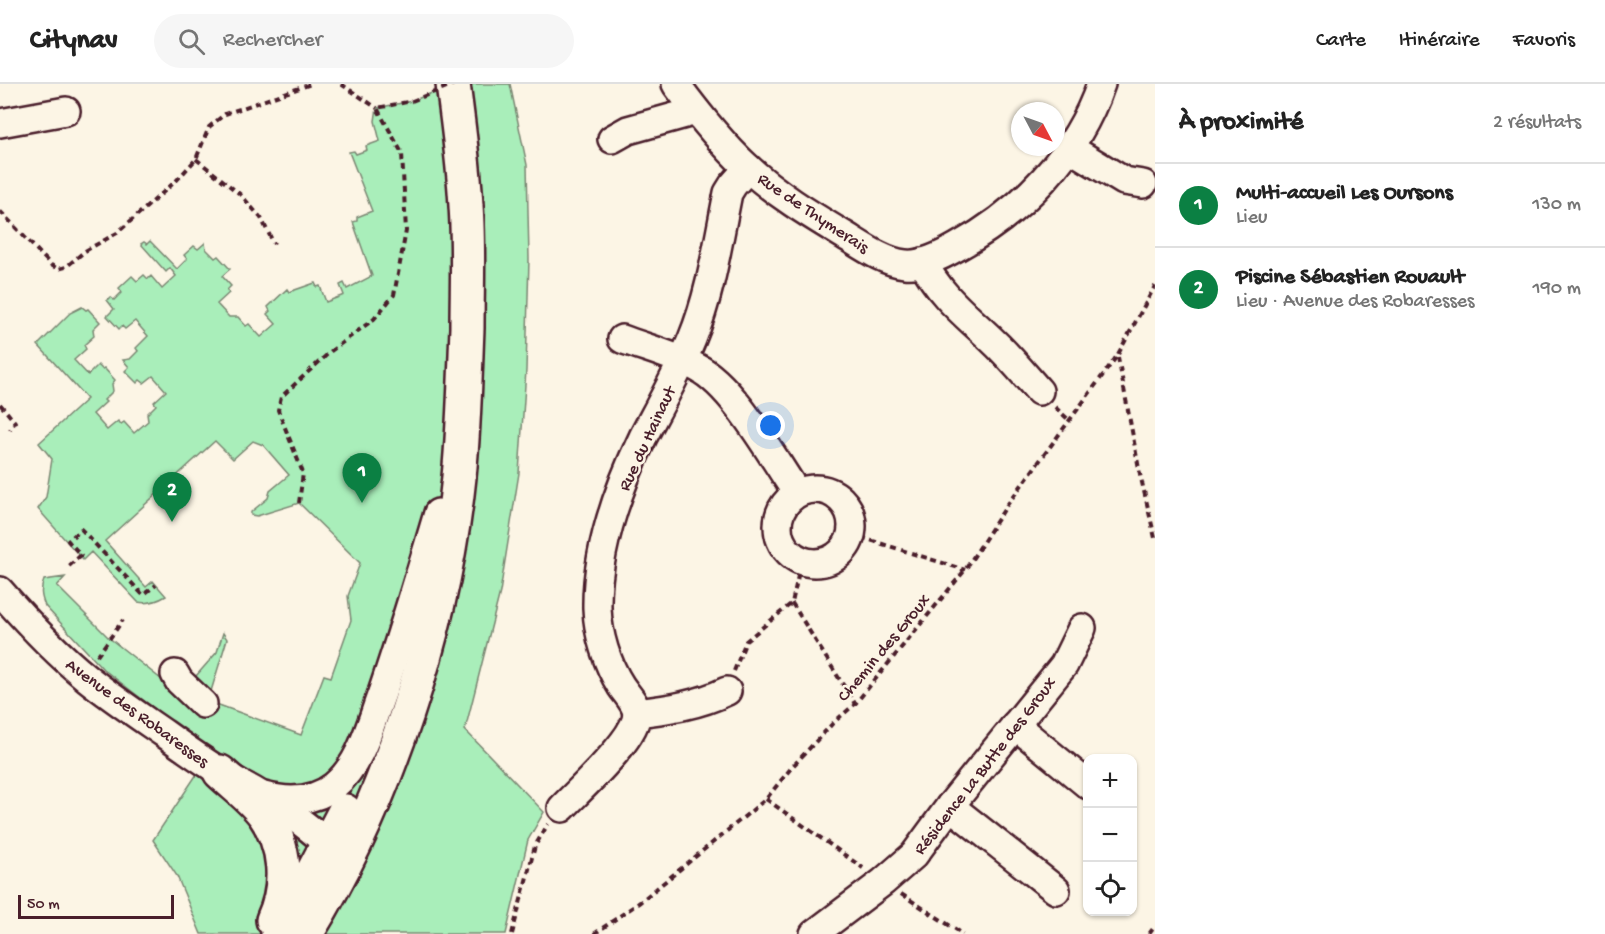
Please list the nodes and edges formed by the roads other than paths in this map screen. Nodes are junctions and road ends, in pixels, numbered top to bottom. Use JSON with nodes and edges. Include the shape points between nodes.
{"nodes":[{"id":1,"x":453,"y":84,"type":"edge"},
{"id":2,"x":676,"y":84,"type":"edge"},
{"id":3,"x":1101,"y":84,"type":"edge"},
{"id":4,"x":66,"y":111,"type":"dead end"},
{"id":5,"x":696,"y":111,"type":"junction"},
{"id":6,"x":0,"y":123,"type":"edge"},
{"id":7,"x":612,"y":139,"type":"dead end"},
{"id":8,"x":1068,"y":147,"type":"junction"},
{"id":9,"x":748,"y":168,"type":"junction"},
{"id":10,"x":1143,"y":184,"type":"dead end"},
{"id":11,"x":923,"y":262,"type":"junction"},
{"id":12,"x":622,"y":339,"type":"dead end"},
{"id":13,"x":682,"y":361,"type":"junction"},
{"id":14,"x":466,"y":365,"type":"junction"},
{"id":15,"x":1038,"y":391,"type":"dead end"},
{"id":16,"x":796,"y":493,"type":"junction"},
{"id":17,"x":438,"y":513,"type":"junction"},
{"id":18,"x":0,"y":591,"type":"edge"},
{"id":19,"x":1082,"y":628,"type":"dead end"},
{"id":20,"x":175,"y":674,"type":"dead end"},
{"id":21,"x":727,"y":691,"type":"road end"},
{"id":22,"x":203,"y":704,"type":"dead end"},
{"id":23,"x":637,"y":713,"type":"junction"},
{"id":24,"x":1015,"y":726,"type":"junction"},
{"id":25,"x":220,"y":772,"type":"junction"},
{"id":26,"x":1083,"y":781,"type":"edge"},
{"id":27,"x":260,"y":795,"type":"junction"},
{"id":28,"x":954,"y":801,"type":"junction"},
{"id":29,"x":562,"y":808,"type":"road end"},
{"id":30,"x":328,"y":844,"type":"junction"},
{"id":31,"x":1060,"y":886,"type":"dead end"},
{"id":32,"x":266,"y":934,"type":"edge"},
{"id":33,"x":278,"y":934,"type":"edge"},
{"id":34,"x":295,"y":934,"type":"edge"},
{"id":35,"x":306,"y":934,"type":"edge"},
{"id":36,"x":814,"y":934,"type":"edge"}],
"edges":[{"from":1,"to":14,"type":"main road","via":[[467,207]]},
{"from":2,"to":5,"type":"street","name":"Rue de Thymerais"},
{"from":3,"to":8,"type":"street"},
{"from":4,"to":6,"type":"street"},
{"from":5,"to":7,"type":"street","via":[[628,129]]},
{"from":5,"to":9,"type":"street","name":"Rue de Thymerais"},
{"from":8,"to":10,"type":"street","via":[[1124,181]]},
{"from":8,"to":11,"type":"street","via":[[1050,173],[1012,211],[966,242]]},
{"from":9,"to":11,"type":"street","name":"Rue de Thymerais","via":[[812,216],[879,255],[907,265]]},
{"from":9,"to":13,"type":"street","name":"Rue du Hainaut","via":[[728,193],[702,311]]},
{"from":11,"to":15,"type":"street","via":[[942,292]]},
{"from":12,"to":13,"type":"street"},
{"from":13,"to":16,"type":"street","via":[[697,367],[724,389]]},
{"from":13,"to":23,"type":"street","name":"Rue du Hainaut","via":[[622,487],[598,588],[601,637],[611,667]]},
{"from":14,"to":17,"type":"main road"},
{"from":14,"to":35,"type":"main road","via":[[459,478],[429,639],[382,782],[335,883]]},
{"from":16,"to":16,"type":"street","via":[[780,511],[777,523],[782,546],[801,562],[826,562],[838,556],[851,534],[849,510],[837,497],[820,489]]},
{"from":17,"to":27,"type":"street","via":[[396,652],[352,766],[333,787],[314,797],[285,800]]},
{"from":17,"to":30,"type":"main road","via":[[393,690],[361,776]]},
{"from":18,"to":25,"type":"street","name":"Avenue des Robaresses","via":[[83,675]]},
{"from":19,"to":24,"type":"street","name":"Résidence La Butte des Groux","via":[[1064,665]]},
{"from":20,"to":22,"type":"street"},
{"from":21,"to":23,"type":"street","via":[[687,706]]},
{"from":23,"to":29,"type":"street","via":[[628,735]]},
{"from":24,"to":26,"type":"street"},
{"from":24,"to":28,"type":"street","name":"Résidence La Butte des Groux"},
{"from":25,"to":27,"type":"street","name":"Avenue des Robaresses"},
{"from":25,"to":32,"type":"main road","via":[[264,815],[279,846],[283,890]]},
{"from":27,"to":30,"type":"street","name":"Avenue des Robaresses"},
{"from":28,"to":31,"type":"street"},
{"from":28,"to":36,"type":"street","name":"Résidence La Butte des Groux","via":[[914,855]]},
{"from":30,"to":33,"type":"main road"},
{"from":30,"to":34,"type":"street","via":[[335,852],[334,863]]}]}
